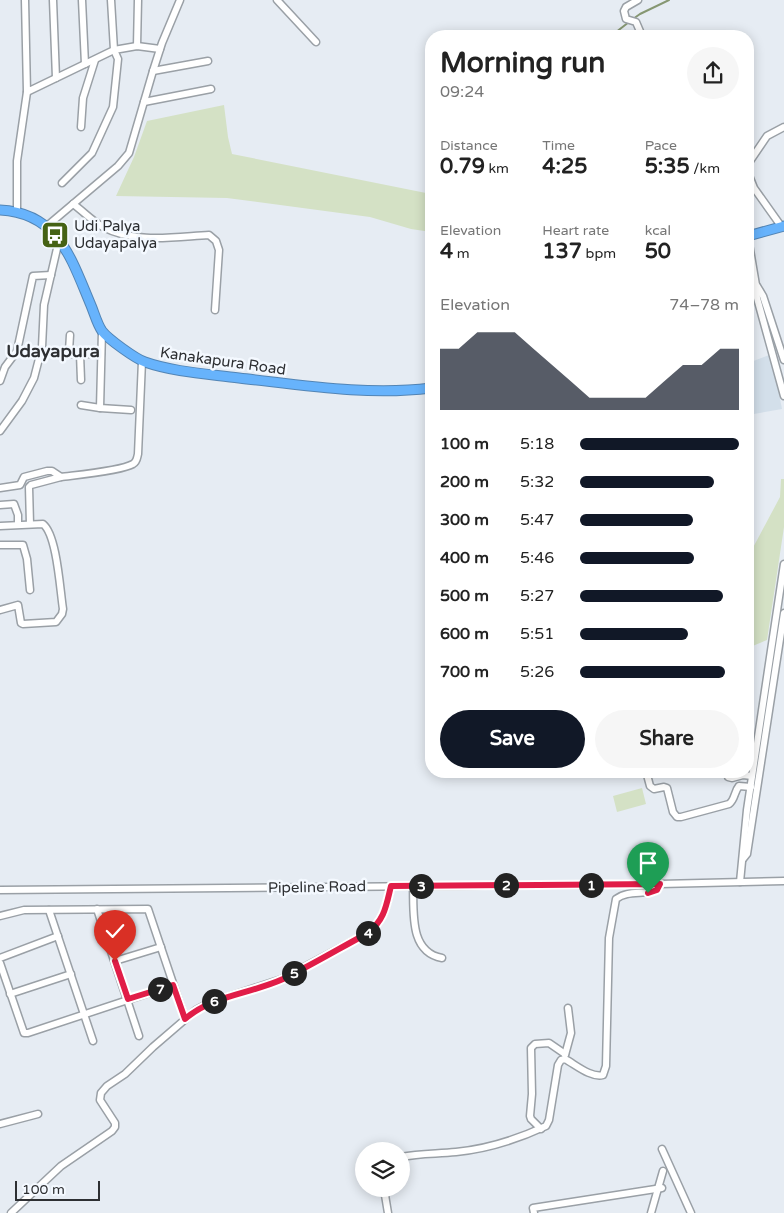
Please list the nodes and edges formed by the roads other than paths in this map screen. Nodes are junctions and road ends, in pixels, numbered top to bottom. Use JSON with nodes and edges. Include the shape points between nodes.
{"nodes":[{"id":1,"x":25,"y":0,"type":"edge"},
{"id":2,"x":53,"y":0,"type":"edge"},
{"id":3,"x":82,"y":0,"type":"edge"},
{"id":4,"x":111,"y":0,"type":"edge"},
{"id":5,"x":138,"y":0,"type":"edge"},
{"id":6,"x":180,"y":0,"type":"edge"},
{"id":7,"x":278,"y":0,"type":"edge"},
{"id":8,"x":638,"y":0,"type":"edge"},
{"id":9,"x":639,"y":30,"type":"edge"},
{"id":10,"x":316,"y":42,"type":"dead end"},
{"id":11,"x":137,"y":46,"type":"junction"},
{"id":12,"x":160,"y":49,"type":"junction"},
{"id":13,"x":114,"y":50,"type":"junction"},
{"id":14,"x":95,"y":60,"type":"junction"},
{"id":15,"x":208,"y":61,"type":"dead end"},
{"id":16,"x":85,"y":64,"type":"junction"},
{"id":17,"x":153,"y":71,"type":"junction"},
{"id":18,"x":56,"y":78,"type":"junction"},
{"id":19,"x":211,"y":89,"type":"dead end"},
{"id":20,"x":27,"y":92,"type":"junction"},
{"id":21,"x":144,"y":102,"type":"junction"},
{"id":22,"x":81,"y":127,"type":"dead end"},
{"id":23,"x":784,"y":127,"type":"edge"},
{"id":24,"x":754,"y":155,"type":"edge"},
{"id":25,"x":62,"y":183,"type":"dead end"},
{"id":26,"x":754,"y":188,"type":"edge"},
{"id":27,"x":73,"y":204,"type":"junction"},
{"id":28,"x":0,"y":210,"type":"edge"},
{"id":29,"x":17,"y":212,"type":"junction"},
{"id":30,"x":47,"y":226,"type":"junction"},
{"id":31,"x":782,"y":226,"type":"edge"},
{"id":32,"x":754,"y":235,"type":"edge"},
{"id":33,"x":59,"y":240,"type":"junction"},
{"id":34,"x":754,"y":273,"type":"edge"},
{"id":35,"x":51,"y":275,"type":"junction"},
{"id":36,"x":756,"y":285,"type":"junction"},
{"id":37,"x":215,"y":310,"type":"dead end"},
{"id":38,"x":102,"y":331,"type":"junction"},
{"id":39,"x":70,"y":335,"type":"dead end"},
{"id":40,"x":782,"y":349,"type":"junction"},
{"id":41,"x":773,"y":352,"type":"junction"},
{"id":42,"x":80,"y":354,"type":"junction"},
{"id":43,"x":101,"y":354,"type":"junction"},
{"id":44,"x":784,"y":360,"type":"edge"},
{"id":45,"x":142,"y":361,"type":"junction"},
{"id":46,"x":81,"y":380,"type":"dead end"},
{"id":47,"x":0,"y":381,"type":"edge"},
{"id":48,"x":425,"y":389,"type":"edge"},
{"id":49,"x":784,"y":396,"type":"edge"},
{"id":50,"x":81,"y":405,"type":"dead end"},
{"id":51,"x":100,"y":408,"type":"junction"},
{"id":52,"x":131,"y":410,"type":"dead end"},
{"id":53,"x":0,"y":431,"type":"edge"},
{"id":54,"x":61,"y":477,"type":"junction"},
{"id":55,"x":0,"y":488,"type":"edge"},
{"id":56,"x":0,"y":505,"type":"edge"},
{"id":57,"x":18,"y":524,"type":"junction"},
{"id":58,"x":30,"y":524,"type":"junction"},
{"id":59,"x":0,"y":526,"type":"edge"},
{"id":60,"x":0,"y":546,"type":"edge"},
{"id":61,"x":784,"y":564,"type":"edge"},
{"id":62,"x":30,"y":590,"type":"dead end"},
{"id":63,"x":0,"y":610,"type":"edge"},
{"id":64,"x":784,"y":613,"type":"edge"},
{"id":65,"x":754,"y":763,"type":"edge"},
{"id":66,"x":648,"y":778,"type":"edge"},
{"id":67,"x":752,"y":778,"type":"edge"},
{"id":68,"x":751,"y":787,"type":"junction"},
{"id":69,"x":743,"y":859,"type":"junction"},
{"id":70,"x":784,"y":881,"type":"edge"},
{"id":71,"x":740,"y":882,"type":"junction"},
{"id":72,"x":660,"y":884,"type":"junction"},
{"id":73,"x":391,"y":886,"type":"junction"},
{"id":74,"x":413,"y":886,"type":"junction"},
{"id":75,"x":0,"y":890,"type":"edge"},
{"id":76,"x":97,"y":909,"type":"junction"},
{"id":77,"x":49,"y":910,"type":"junction"},
{"id":78,"x":0,"y":916,"type":"edge"},
{"id":79,"x":58,"y":936,"type":"junction"},
{"id":80,"x":161,"y":947,"type":"junction"},
{"id":81,"x":0,"y":958,"type":"edge"},
{"id":82,"x":442,"y":958,"type":"dead end"},
{"id":83,"x":115,"y":961,"type":"junction"},
{"id":84,"x":0,"y":963,"type":"edge"},
{"id":85,"x":71,"y":974,"type":"junction"},
{"id":86,"x":173,"y":985,"type":"junction"},
{"id":87,"x":10,"y":994,"type":"junction"},
{"id":88,"x":128,"y":999,"type":"junction"},
{"id":89,"x":568,"y":1008,"type":"dead end"},
{"id":90,"x":85,"y":1014,"type":"junction"},
{"id":91,"x":185,"y":1019,"type":"junction"},
{"id":92,"x":139,"y":1036,"type":"dead end"},
{"id":93,"x":92,"y":1041,"type":"dead end"},
{"id":94,"x":565,"y":1056,"type":"junction"},
{"id":95,"x":38,"y":1114,"type":"dead end"},
{"id":96,"x":0,"y":1124,"type":"edge"},
{"id":97,"x":541,"y":1129,"type":"junction"},
{"id":98,"x":662,"y":1149,"type":"dead end"},
{"id":99,"x":410,"y":1156,"type":"edge"},
{"id":100,"x":663,"y":1171,"type":"dead end"},
{"id":101,"x":660,"y":1188,"type":"junction"},
{"id":102,"x":385,"y":1197,"type":"edge"},
{"id":103,"x":11,"y":1213,"type":"edge"},
{"id":104,"x":388,"y":1213,"type":"edge"},
{"id":105,"x":534,"y":1213,"type":"edge"},
{"id":106,"x":651,"y":1213,"type":"edge"},
{"id":107,"x":691,"y":1213,"type":"edge"}],
"edges":[{"from":1,"to":20,"type":"street"},
{"from":2,"to":18,"type":"street"},
{"from":3,"to":16,"type":"street"},
{"from":4,"to":13,"type":"street"},
{"from":5,"to":11,"type":"street"},
{"from":6,"to":12,"type":"street"},
{"from":7,"to":10,"type":"street"},
{"from":8,"to":9,"type":"street","via":[[626,7],[624,16],[636,22]]},
{"from":11,"to":12,"type":"street"},
{"from":11,"to":13,"type":"street"},
{"from":12,"to":17,"type":"street"},
{"from":13,"to":14,"type":"street"},
{"from":13,"to":25,"type":"street","via":[[118,59],[113,107],[92,153]]},
{"from":14,"to":16,"type":"street"},
{"from":14,"to":22,"type":"street","via":[[83,98]]},
{"from":15,"to":17,"type":"street"},
{"from":16,"to":18,"type":"street"},
{"from":17,"to":21,"type":"street"},
{"from":18,"to":20,"type":"street"},
{"from":19,"to":21,"type":"street"},
{"from":20,"to":29,"type":"street","via":[[17,161]]},
{"from":21,"to":27,"type":"street","via":[[129,153]]},
{"from":23,"to":24,"type":"street","via":[[767,136]]},
{"from":26,"to":31,"type":"street"},
{"from":27,"to":30,"type":"street"},
{"from":27,"to":37,"type":"street","via":[[102,226],[122,235],[140,238],[209,235],[220,250]]},
{"from":28,"to":29,"type":"highway","name":"Kanakapura Road"},
{"from":29,"to":30,"type":"highway","name":"Kanakapura Road","via":[[37,218]]},
{"from":30,"to":33,"type":"highway","name":"Kanakapura Road"},
{"from":31,"to":32,"type":"highway"},
{"from":33,"to":35,"type":"street"},
{"from":33,"to":38,"type":"highway","name":"Kanakapura Road","via":[[72,261]]},
{"from":34,"to":36,"type":"street"},
{"from":35,"to":47,"type":"street","via":[[33,276],[17,351],[9,360]]},
{"from":35,"to":53,"type":"street","via":[[44,305],[42,348],[34,378]]},
{"from":36,"to":40,"type":"street"},
{"from":36,"to":41,"type":"street"},
{"from":38,"to":43,"type":"street"},
{"from":38,"to":45,"type":"highway","name":"Kanakapura Road"},
{"from":39,"to":42,"type":"street","via":[[69,351]]},
{"from":40,"to":41,"type":"street"},
{"from":40,"to":44,"type":"street"},
{"from":41,"to":49,"type":"street"},
{"from":42,"to":43,"type":"street"},
{"from":42,"to":46,"type":"street"},
{"from":43,"to":51,"type":"street"},
{"from":45,"to":48,"type":"highway","name":"Kanakapura Road","via":[[202,373],[311,386],[401,392]]},
{"from":45,"to":54,"type":"street","via":[[137,461],[123,468]]},
{"from":50,"to":51,"type":"street"},
{"from":51,"to":52,"type":"street"},
{"from":54,"to":55,"type":"street","via":[[47,471],[24,477],[20,484]]},
{"from":54,"to":58,"type":"street","via":[[29,487]]},
{"from":56,"to":57,"type":"street","via":[[14,504]]},
{"from":57,"to":58,"type":"street"},
{"from":57,"to":59,"type":"street"},
{"from":58,"to":63,"type":"street","via":[[43,524],[51,534],[62,614],[56,622],[23,624],[18,605]]},
{"from":60,"to":62,"type":"street","via":[[23,546]]},
{"from":61,"to":65,"type":"street"},
{"from":64,"to":69,"type":"street","via":[[747,854]]},
{"from":66,"to":68,"type":"street","via":[[654,789],[667,788],[677,817],[729,804],[739,786]]},
{"from":67,"to":68,"type":"street"},
{"from":68,"to":69,"type":"street","via":[[741,854]]},
{"from":69,"to":71,"type":"street"},
{"from":70,"to":71,"type":"street","name":"Pipeline Road"},
{"from":71,"to":72,"type":"street","name":"Pipeline Road"},
{"from":72,"to":74,"type":"street","name":"Pipeline Road"},
{"from":72,"to":94,"type":"street","via":[[657,890],[621,895],[616,899],[609,938],[604,1075],[591,1074]]},
{"from":73,"to":74,"type":"street","name":"Pipeline Road"},
{"from":73,"to":75,"type":"street","name":"Pipeline Road"},
{"from":73,"to":91,"type":"street","via":[[384,914],[368,933],[282,979],[209,1003]]},
{"from":74,"to":82,"type":"street","via":[[414,920],[420,942],[427,953]]},
{"from":76,"to":77,"type":"street"},
{"from":76,"to":80,"type":"street","via":[[148,909]]},
{"from":76,"to":83,"type":"street"},
{"from":77,"to":78,"type":"street","via":[[24,910]]},
{"from":77,"to":79,"type":"street"},
{"from":79,"to":81,"type":"street"},
{"from":79,"to":85,"type":"street"},
{"from":80,"to":83,"type":"street"},
{"from":80,"to":86,"type":"street"},
{"from":83,"to":88,"type":"street"},
{"from":84,"to":87,"type":"street"},
{"from":85,"to":87,"type":"street"},
{"from":85,"to":90,"type":"street"},
{"from":86,"to":88,"type":"street"},
{"from":86,"to":91,"type":"street"},
{"from":87,"to":90,"type":"street","via":[[24,1032]]},
{"from":88,"to":90,"type":"street"},
{"from":88,"to":92,"type":"street"},
{"from":89,"to":94,"type":"street","via":[[571,1033]]},
{"from":90,"to":93,"type":"street"},
{"from":91,"to":103,"type":"street","via":[[101,1093],[100,1100],[115,1122],[112,1131],[61,1166]]},
{"from":94,"to":97,"type":"street","via":[[558,1065],[549,1120]]},
{"from":94,"to":97,"type":"street","via":[[548,1043],[534,1044],[531,1048],[530,1119]]},
{"from":95,"to":96,"type":"street"},
{"from":97,"to":99,"type":"street","via":[[497,1144]]},
{"from":98,"to":107,"type":"street"},
{"from":100,"to":101,"type":"street"},
{"from":101,"to":105,"type":"street","via":[[533,1208]]},
{"from":101,"to":106,"type":"street"},
{"from":102,"to":104,"type":"street"}]}
